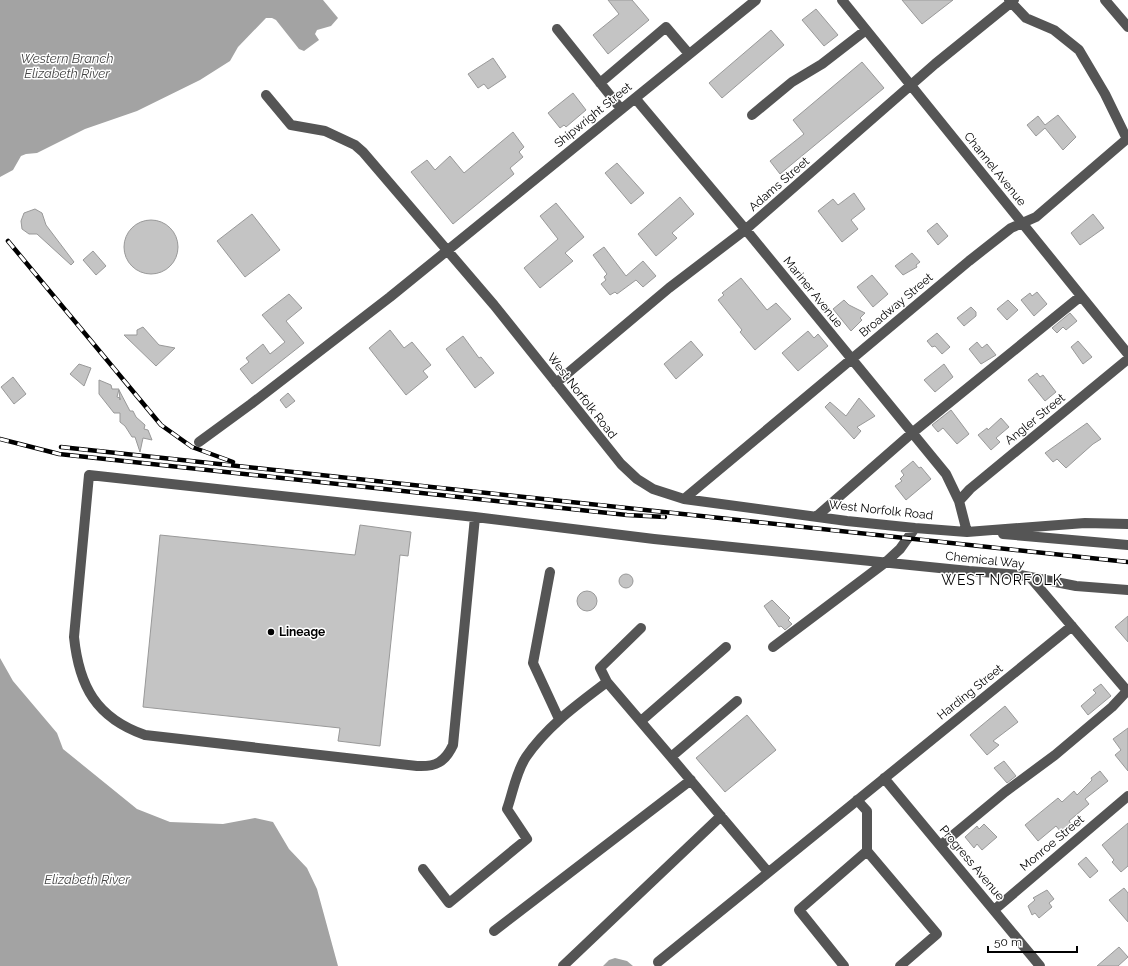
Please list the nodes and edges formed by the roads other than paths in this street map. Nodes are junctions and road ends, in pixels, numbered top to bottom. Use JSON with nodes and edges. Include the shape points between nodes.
{"nodes":[{"id":1,"x":756,"y":0,"type":"edge"},
{"id":2,"x":842,"y":0,"type":"edge"},
{"id":3,"x":1105,"y":0,"type":"edge"},
{"id":4,"x":1011,"y":1,"type":"edge"},
{"id":5,"x":1128,"y":27,"type":"edge"},
{"id":6,"x":557,"y":29,"type":"dead end"},
{"id":7,"x":866,"y":30,"type":"junction"},
{"id":8,"x":689,"y":54,"type":"junction"},
{"id":9,"x":600,"y":83,"type":"junction"},
{"id":10,"x":910,"y":86,"type":"junction"},
{"id":11,"x":266,"y":95,"type":"dead end"},
{"id":12,"x":635,"y":98,"type":"junction"},
{"id":13,"x":621,"y":110,"type":"junction"},
{"id":14,"x":752,"y":115,"type":"dead end"},
{"id":15,"x":1127,"y":138,"type":"edge"},
{"id":16,"x":1023,"y":224,"type":"junction"},
{"id":17,"x":745,"y":230,"type":"junction"},
{"id":18,"x":446,"y":251,"type":"junction"},
{"id":19,"x":1081,"y":296,"type":"junction"},
{"id":20,"x":1128,"y":354,"type":"edge"},
{"id":21,"x":851,"y":359,"type":"junction"},
{"id":22,"x":1128,"y":359,"type":"edge"},
{"id":23,"x":556,"y":382,"type":"junction"},
{"id":24,"x":912,"y":433,"type":"junction"},
{"id":25,"x":199,"y":442,"type":"dead end"},
{"id":26,"x":684,"y":499,"type":"junction"},
{"id":27,"x":959,"y":502,"type":"junction"},
{"id":28,"x":817,"y":516,"type":"junction"},
{"id":29,"x":475,"y":517,"type":"junction"},
{"id":30,"x":1128,"y":524,"type":"edge"},
{"id":31,"x":915,"y":528,"type":"junction"},
{"id":32,"x":971,"y":532,"type":"junction"},
{"id":33,"x":1128,"y":545,"type":"edge"},
{"id":34,"x":886,"y":562,"type":"junction"},
{"id":35,"x":550,"y":572,"type":"dead end"},
{"id":36,"x":1030,"y":577,"type":"junction"},
{"id":37,"x":1128,"y":590,"type":"edge"},
{"id":38,"x":1072,"y":626,"type":"junction"},
{"id":39,"x":641,"y":628,"type":"dead end"},
{"id":40,"x":726,"y":647,"type":"dead end"},
{"id":41,"x":773,"y":647,"type":"dead end"},
{"id":42,"x":607,"y":682,"type":"junction"},
{"id":43,"x":1128,"y":691,"type":"edge"},
{"id":44,"x":737,"y":701,"type":"dead end"},
{"id":45,"x":559,"y":719,"type":"junction"},
{"id":46,"x":641,"y":721,"type":"junction"},
{"id":47,"x":671,"y":757,"type":"junction"},
{"id":48,"x":884,"y":778,"type":"junction"},
{"id":49,"x":691,"y":780,"type":"junction"},
{"id":50,"x":1128,"y":796,"type":"edge"},
{"id":51,"x":857,"y":800,"type":"junction"},
{"id":52,"x":721,"y":816,"type":"junction"},
{"id":53,"x":941,"y":845,"type":"junction"},
{"id":54,"x":867,"y":851,"type":"junction"},
{"id":55,"x":423,"y":869,"type":"dead end"},
{"id":56,"x":768,"y":872,"type":"junction"},
{"id":57,"x":994,"y":910,"type":"junction"},
{"id":58,"x":494,"y":931,"type":"dead end"},
{"id":59,"x":658,"y":962,"type":"dead end"},
{"id":60,"x":563,"y":966,"type":"edge"},
{"id":61,"x":844,"y":966,"type":"edge"},
{"id":62,"x":900,"y":966,"type":"edge"},
{"id":63,"x":1040,"y":966,"type":"edge"}],
"edges":[{"from":1,"to":8,"type":"street","name":"Shipwright Street"},
{"from":2,"to":7,"type":"street","name":"Channel Avenue"},
{"from":3,"to":5,"type":"street"},
{"from":4,"to":10,"type":"street","name":"Adams Street"},
{"from":4,"to":15,"type":"street","via":[[1026,18],[1054,30],[1079,50]]},
{"from":6,"to":9,"type":"street"},
{"from":7,"to":10,"type":"street","name":"Channel Avenue"},
{"from":7,"to":14,"type":"street","via":[[822,64],[792,82]]},
{"from":8,"to":9,"type":"street","via":[[666,27]]},
{"from":8,"to":12,"type":"street","name":"Shipwright Street"},
{"from":9,"to":13,"type":"street"},
{"from":10,"to":16,"type":"street","name":"Channel Avenue"},
{"from":10,"to":17,"type":"street","name":"Adams Street"},
{"from":11,"to":18,"type":"street","name":"West Norfolk Road","via":[[291,125],[344,139],[363,152]]},
{"from":12,"to":13,"type":"street","name":"Shipwright Street"},
{"from":12,"to":17,"type":"street","name":"Mariner Avenue"},
{"from":13,"to":18,"type":"street","name":"Shipwright Street"},
{"from":15,"to":16,"type":"street","name":"Broadway Street","via":[[1036,217]]},
{"from":16,"to":19,"type":"street","name":"Channel Avenue"},
{"from":16,"to":21,"type":"street","name":"Broadway Street","via":[[1012,228],[969,261]]},
{"from":17,"to":21,"type":"street","name":"Mariner Avenue"},
{"from":17,"to":23,"type":"street","name":"Adams Street"},
{"from":18,"to":23,"type":"street","name":"West Norfolk Road","via":[[494,305]]},
{"from":18,"to":25,"type":"street","name":"Shipwright Street"},
{"from":19,"to":20,"type":"street","name":"Channel Avenue"},
{"from":19,"to":24,"type":"street"},
{"from":21,"to":24,"type":"street","name":"Mariner Avenue"},
{"from":21,"to":26,"type":"street","name":"Broadway Street"},
{"from":22,"to":27,"type":"street","name":"Angler Street","via":[[970,489]]},
{"from":23,"to":26,"type":"street","name":"West Norfolk Road","via":[[621,464],[637,479],[653,489]]},
{"from":24,"to":27,"type":"street","name":"Mariner Avenue","via":[[946,474]]},
{"from":24,"to":28,"type":"street"},
{"from":26,"to":28,"type":"street","name":"West Norfolk Road"},
{"from":27,"to":32,"type":"street","name":"Mariner Avenue"},
{"from":28,"to":31,"type":"street","name":"West Norfolk Road"},
{"from":29,"to":29,"type":"street","name":"Chemical Way","via":[[89,475],[74,637],[77,660],[86,688],[104,714],[126,728],[145,735],[417,766],[441,763],[453,745]]},
{"from":29,"to":34,"type":"street","name":"Chemical Way","via":[[654,539]]},
{"from":30,"to":32,"type":"street","name":"West Norfolk Road","via":[[1085,523]]},
{"from":31,"to":32,"type":"street","name":"West Norfolk Road"},
{"from":31,"to":34,"type":"street"},
{"from":32,"to":33,"type":"street","name":"West Norfolk Road"},
{"from":34,"to":36,"type":"street","name":"Chemical Way"},
{"from":34,"to":41,"type":"street"},
{"from":35,"to":45,"type":"street","via":[[533,663]]},
{"from":36,"to":37,"type":"street","name":"Chemical Way","via":[[1076,586]]},
{"from":36,"to":38,"type":"street"},
{"from":38,"to":43,"type":"street"},
{"from":38,"to":48,"type":"street","name":"Harding Street"},
{"from":39,"to":42,"type":"street","via":[[600,668]]},
{"from":40,"to":46,"type":"street"},
{"from":42,"to":45,"type":"street"},
{"from":42,"to":46,"type":"street"},
{"from":43,"to":53,"type":"street","via":[[1055,756],[1005,792]]},
{"from":44,"to":47,"type":"street"},
{"from":45,"to":55,"type":"street","via":[[526,758],[507,809],[527,839],[448,903]]},
{"from":46,"to":47,"type":"street"},
{"from":47,"to":49,"type":"street"},
{"from":48,"to":51,"type":"street","name":"Harding Street"},
{"from":48,"to":53,"type":"street","name":"Progress Avenue"},
{"from":49,"to":52,"type":"street"},
{"from":49,"to":58,"type":"street"},
{"from":50,"to":57,"type":"street","name":"Monroe Street"},
{"from":51,"to":54,"type":"street","via":[[867,811]]},
{"from":51,"to":56,"type":"street","name":"Harding Street"},
{"from":52,"to":56,"type":"street"},
{"from":52,"to":60,"type":"street"},
{"from":53,"to":57,"type":"street","name":"Progress Avenue"},
{"from":54,"to":61,"type":"street","via":[[799,910]]},
{"from":54,"to":62,"type":"street","via":[[937,934]]},
{"from":56,"to":59,"type":"street","name":"Harding Street"},
{"from":57,"to":63,"type":"street","name":"Progress Avenue"}]}
